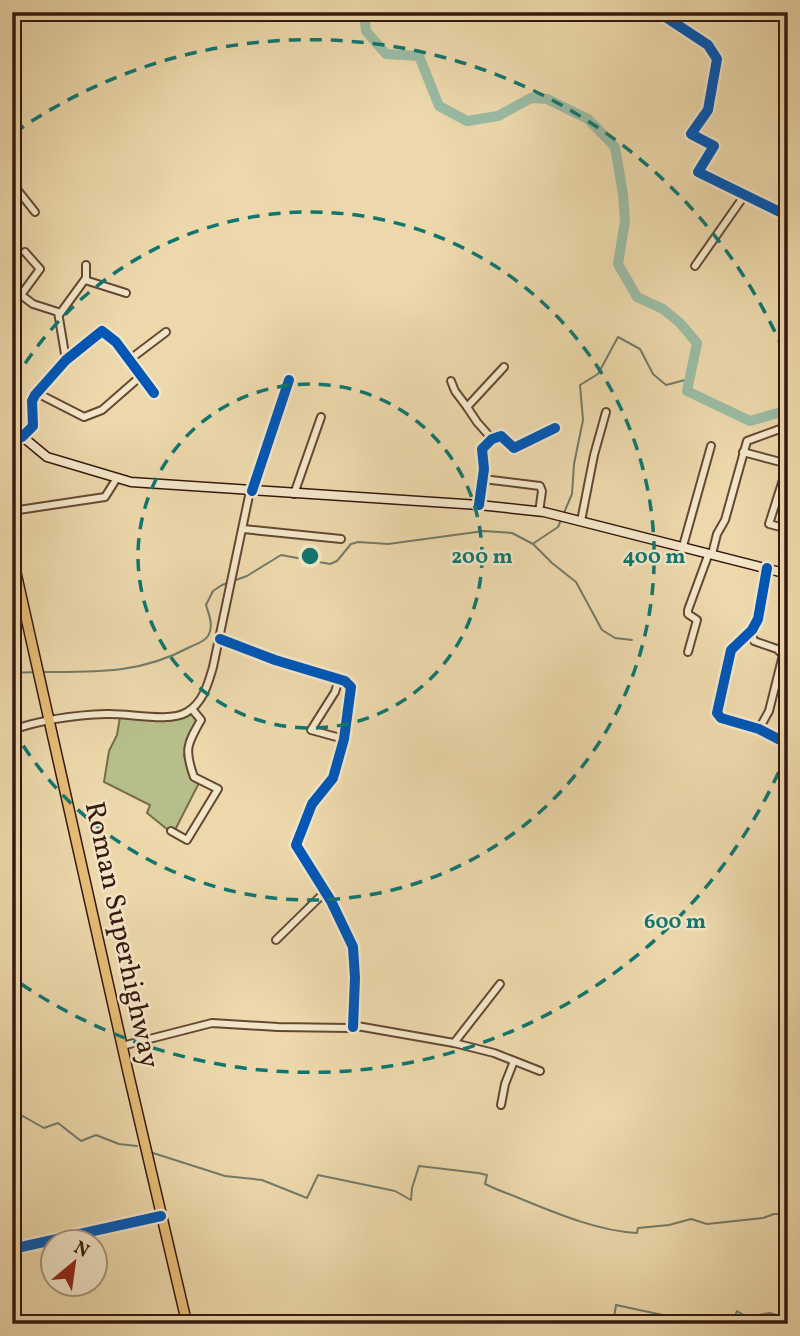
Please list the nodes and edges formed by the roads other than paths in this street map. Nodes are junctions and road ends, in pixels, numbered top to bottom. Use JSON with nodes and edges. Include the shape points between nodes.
{"nodes":[{"id":1,"x":657,"y":12,"type":"edge"},
{"id":2,"x":13,"y":186,"type":"edge"},
{"id":3,"x":744,"y":196,"type":"junction"},
{"id":4,"x":36,"y":212,"type":"dead end"},
{"id":5,"x":788,"y":216,"type":"edge"},
{"id":6,"x":25,"y":252,"type":"dead end"},
{"id":7,"x":86,"y":265,"type":"dead end"},
{"id":8,"x":695,"y":265,"type":"dead end"},
{"id":9,"x":85,"y":280,"type":"junction"},
{"id":10,"x":126,"y":293,"type":"dead end"},
{"id":11,"x":60,"y":315,"type":"junction"},
{"id":12,"x":166,"y":332,"type":"dead end"},
{"id":13,"x":66,"y":360,"type":"junction"},
{"id":14,"x":129,"y":360,"type":"junction"},
{"id":15,"x":504,"y":367,"type":"dead end"},
{"id":16,"x":141,"y":376,"type":"junction"},
{"id":17,"x":289,"y":380,"type":"dead end"},
{"id":18,"x":451,"y":381,"type":"dead end"},
{"id":19,"x":37,"y":393,"type":"junction"},
{"id":20,"x":155,"y":393,"type":"dead end"},
{"id":21,"x":467,"y":407,"type":"junction"},
{"id":22,"x":606,"y":412,"type":"dead end"},
{"id":23,"x":321,"y":417,"type":"dead end"},
{"id":24,"x":788,"y":426,"type":"edge"},
{"id":25,"x":12,"y":428,"type":"edge"},
{"id":26,"x":555,"y":428,"type":"dead end"},
{"id":27,"x":22,"y":437,"type":"junction"},
{"id":28,"x":492,"y":439,"type":"junction"},
{"id":29,"x":711,"y":446,"type":"dead end"},
{"id":30,"x":743,"y":452,"type":"junction"},
{"id":31,"x":788,"y":464,"type":"edge"},
{"id":32,"x":117,"y":478,"type":"junction"},
{"id":33,"x":483,"y":479,"type":"junction"},
{"id":34,"x":251,"y":491,"type":"junction"},
{"id":35,"x":293,"y":494,"type":"junction"},
{"id":36,"x":479,"y":505,"type":"junction"},
{"id":37,"x":12,"y":510,"type":"edge"},
{"id":38,"x":539,"y":512,"type":"junction"},
{"id":39,"x":581,"y":521,"type":"junction"},
{"id":40,"x":243,"y":529,"type":"junction"},
{"id":41,"x":788,"y":529,"type":"edge"},
{"id":42,"x":341,"y":539,"type":"dead end"},
{"id":43,"x":683,"y":547,"type":"junction"},
{"id":44,"x":711,"y":554,"type":"junction"},
{"id":45,"x":12,"y":555,"type":"edge"},
{"id":46,"x":767,"y":568,"type":"junction"},
{"id":47,"x":788,"y":574,"type":"edge"},
{"id":48,"x":751,"y":632,"type":"junction"},
{"id":49,"x":220,"y":639,"type":"junction"},
{"id":50,"x":688,"y":652,"type":"dead end"},
{"id":51,"x":339,"y":679,"type":"junction"},
{"id":52,"x":192,"y":709,"type":"junction"},
{"id":53,"x":50,"y":719,"type":"junction"},
{"id":54,"x":759,"y":729,"type":"junction"},
{"id":55,"x":12,"y":730,"type":"edge"},
{"id":56,"x":344,"y":739,"type":"junction"},
{"id":57,"x":788,"y":744,"type":"edge"},
{"id":58,"x":171,"y":831,"type":"dead end"},
{"id":59,"x":325,"y":891,"type":"junction"},
{"id":60,"x":276,"y":940,"type":"dead end"},
{"id":61,"x":500,"y":984,"type":"dead end"},
{"id":62,"x":353,"y":1027,"type":"junction"},
{"id":63,"x":454,"y":1043,"type":"junction"},
{"id":64,"x":122,"y":1046,"type":"junction"},
{"id":65,"x":514,"y":1061,"type":"junction"},
{"id":66,"x":540,"y":1071,"type":"dead end"},
{"id":67,"x":501,"y":1105,"type":"dead end"},
{"id":68,"x":160,"y":1216,"type":"junction"},
{"id":69,"x":12,"y":1249,"type":"edge"},
{"id":70,"x":187,"y":1324,"type":"edge"}],
"edges":[{"from":1,"to":3,"type":"street","via":[[714,51],[717,59],[708,110],[691,134],[713,146],[698,172]]},
{"from":2,"to":4,"type":"street"},
{"from":3,"to":5,"type":"street"},
{"from":3,"to":8,"type":"street"},
{"from":6,"to":11,"type":"street","via":[[40,269],[21,295]]},
{"from":7,"to":9,"type":"street"},
{"from":9,"to":10,"type":"street"},
{"from":9,"to":11,"type":"street"},
{"from":11,"to":13,"type":"street"},
{"from":12,"to":14,"type":"street"},
{"from":13,"to":14,"type":"street","via":[[102,331]]},
{"from":13,"to":19,"type":"street"},
{"from":14,"to":16,"type":"street"},
{"from":15,"to":21,"type":"street"},
{"from":16,"to":19,"type":"street","via":[[102,410],[84,417]]},
{"from":16,"to":20,"type":"street"},
{"from":17,"to":34,"type":"street"},
{"from":18,"to":21,"type":"street"},
{"from":19,"to":27,"type":"street","via":[[32,401],[33,426]]},
{"from":21,"to":28,"type":"street"},
{"from":22,"to":39,"type":"street"},
{"from":23,"to":35,"type":"street"},
{"from":24,"to":30,"type":"street","via":[[747,441]]},
{"from":25,"to":27,"type":"main road"},
{"from":26,"to":28,"type":"street","via":[[514,448],[502,436]]},
{"from":27,"to":32,"type":"main road","via":[[51,459]]},
{"from":28,"to":33,"type":"street","via":[[482,451]]},
{"from":29,"to":43,"type":"street"},
{"from":30,"to":31,"type":"street"},
{"from":30,"to":44,"type":"street"},
{"from":31,"to":41,"type":"street","via":[[769,524]]},
{"from":32,"to":34,"type":"main road"},
{"from":32,"to":37,"type":"street","via":[[104,498]]},
{"from":33,"to":36,"type":"street"},
{"from":33,"to":38,"type":"street","via":[[540,486]]},
{"from":34,"to":35,"type":"main road"},
{"from":34,"to":40,"type":"street"},
{"from":35,"to":36,"type":"main road"},
{"from":36,"to":38,"type":"main road"},
{"from":38,"to":39,"type":"main road"},
{"from":39,"to":43,"type":"main road"},
{"from":40,"to":42,"type":"street"},
{"from":40,"to":49,"type":"street"},
{"from":43,"to":44,"type":"main road"},
{"from":44,"to":46,"type":"main road"},
{"from":44,"to":50,"type":"street","via":[[688,610],[697,620]]},
{"from":45,"to":53,"type":"main road","name":"Roman Superhighway"},
{"from":46,"to":47,"type":"main road"},
{"from":46,"to":48,"type":"street","via":[[758,619]]},
{"from":48,"to":54,"type":"street","via":[[754,641],[783,655],[769,710]]},
{"from":48,"to":54,"type":"street","via":[[732,650],[716,711],[721,718]]},
{"from":49,"to":51,"type":"street"},
{"from":49,"to":52,"type":"street","via":[[206,689]]},
{"from":51,"to":56,"type":"street","via":[[351,689]]},
{"from":51,"to":56,"type":"street","via":[[312,730]]},
{"from":52,"to":53,"type":"street","via":[[171,717],[118,713]]},
{"from":52,"to":58,"type":"street","via":[[201,720],[189,741],[187,757],[194,777],[218,789],[187,840]]},
{"from":53,"to":55,"type":"street"},
{"from":53,"to":64,"type":"main road","name":"Roman Superhighway"},
{"from":54,"to":57,"type":"street"},
{"from":56,"to":59,"type":"street","via":[[333,778],[312,804],[296,845]]},
{"from":59,"to":60,"type":"street"},
{"from":59,"to":62,"type":"street","via":[[353,947]]},
{"from":61,"to":63,"type":"street"},
{"from":62,"to":63,"type":"street"},
{"from":62,"to":64,"type":"street","via":[[212,1023]]},
{"from":63,"to":65,"type":"street"},
{"from":64,"to":68,"type":"main road","name":"Roman Superhighway"},
{"from":65,"to":66,"type":"street"},
{"from":65,"to":67,"type":"street"},
{"from":68,"to":69,"type":"street"},
{"from":68,"to":70,"type":"main road","name":"Roman Superhighway"}]}
